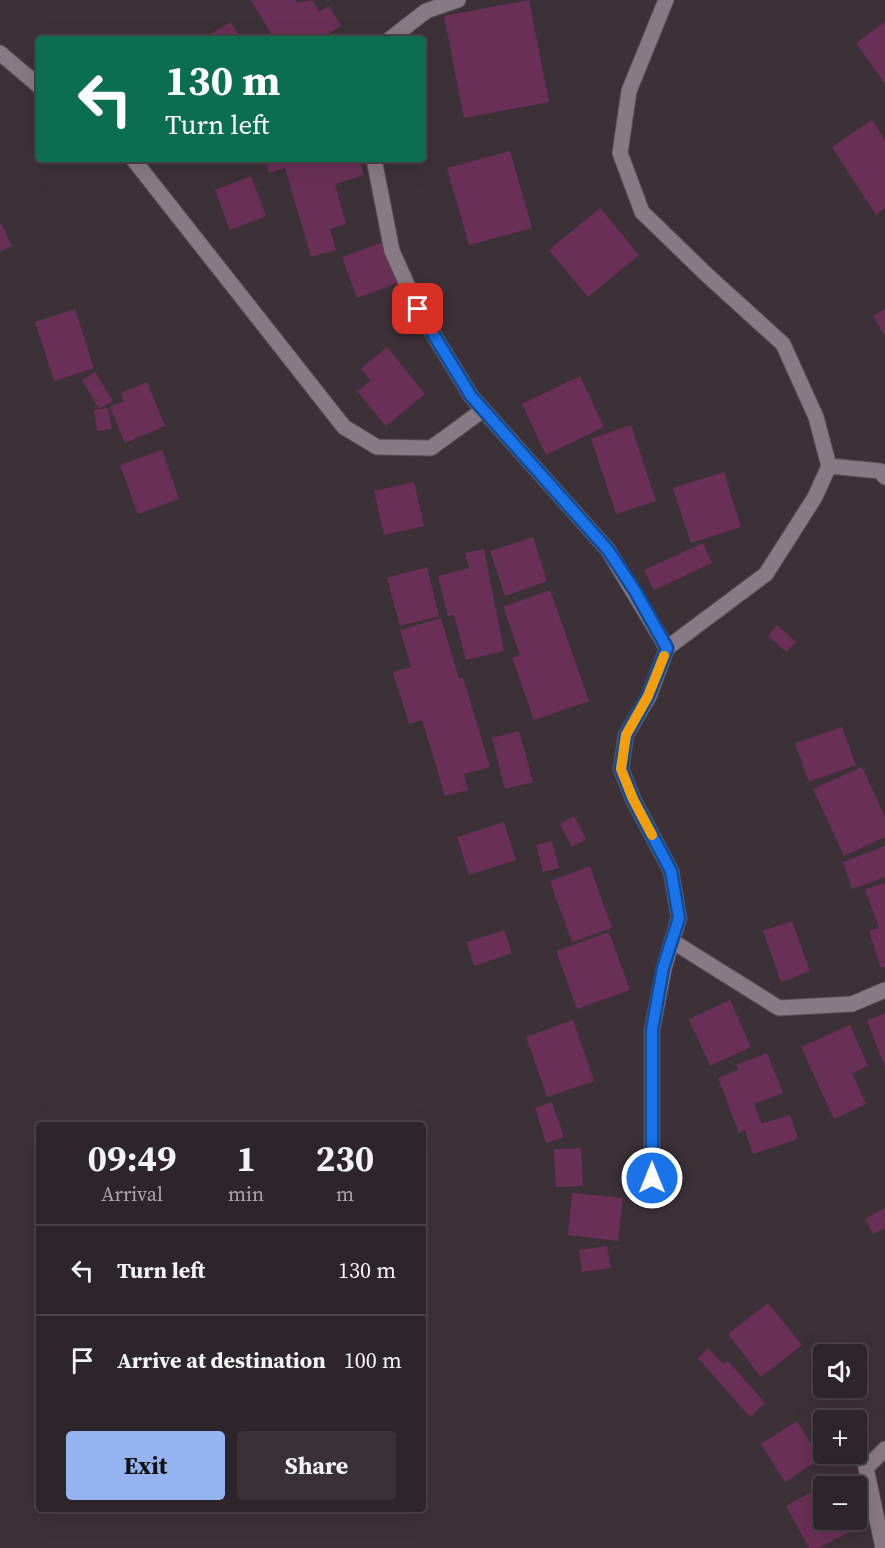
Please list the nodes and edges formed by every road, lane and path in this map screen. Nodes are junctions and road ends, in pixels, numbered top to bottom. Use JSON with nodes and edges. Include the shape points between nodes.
{"nodes":[{"id":1,"x":458,"y":0,"type":"edge"},
{"id":2,"x":666,"y":0,"type":"edge"},
{"id":3,"x":394,"y":36,"type":"edge"},
{"id":4,"x":0,"y":53,"type":"edge"},
{"id":5,"x":36,"y":83,"type":"edge"},
{"id":6,"x":135,"y":162,"type":"edge"},
{"id":7,"x":375,"y":162,"type":"edge"},
{"id":8,"x":483,"y":410,"type":"junction"},
{"id":9,"x":829,"y":466,"type":"junction"},
{"id":10,"x":885,"y":477,"type":"edge"},
{"id":11,"x":667,"y":648,"type":"junction"},
{"id":12,"x":672,"y":941,"type":"junction"},
{"id":13,"x":885,"y":990,"type":"edge"},
{"id":14,"x":652,"y":1178,"type":"dead end"},
{"id":15,"x":885,"y":1449,"type":"edge"},
{"id":16,"x":883,"y":1548,"type":"edge"}],
"edges":[{"from":1,"to":3,"type":"street","via":[[426,11]]},
{"from":2,"to":9,"type":"street","via":[[629,91],[620,153],[642,212],[783,344],[816,417]]},
{"from":4,"to":5,"type":"street"},
{"from":6,"to":8,"type":"street","via":[[344,427],[377,447],[431,448]]},
{"from":7,"to":8,"type":"street","via":[[392,251],[418,309]]},
{"from":8,"to":11,"type":"street","via":[[608,550]]},
{"from":9,"to":10,"type":"street","via":[[880,471]]},
{"from":9,"to":11,"type":"street","via":[[815,497],[766,574]]},
{"from":11,"to":12,"type":"street","via":[[648,696],[626,735],[621,769],[671,871],[679,918]]},
{"from":12,"to":13,"type":"street","via":[[779,1008],[852,1004]]},
{"from":12,"to":14,"type":"street","via":[[652,1030]]},
{"from":15,"to":16,"type":"street","via":[[866,1468]]}]}
